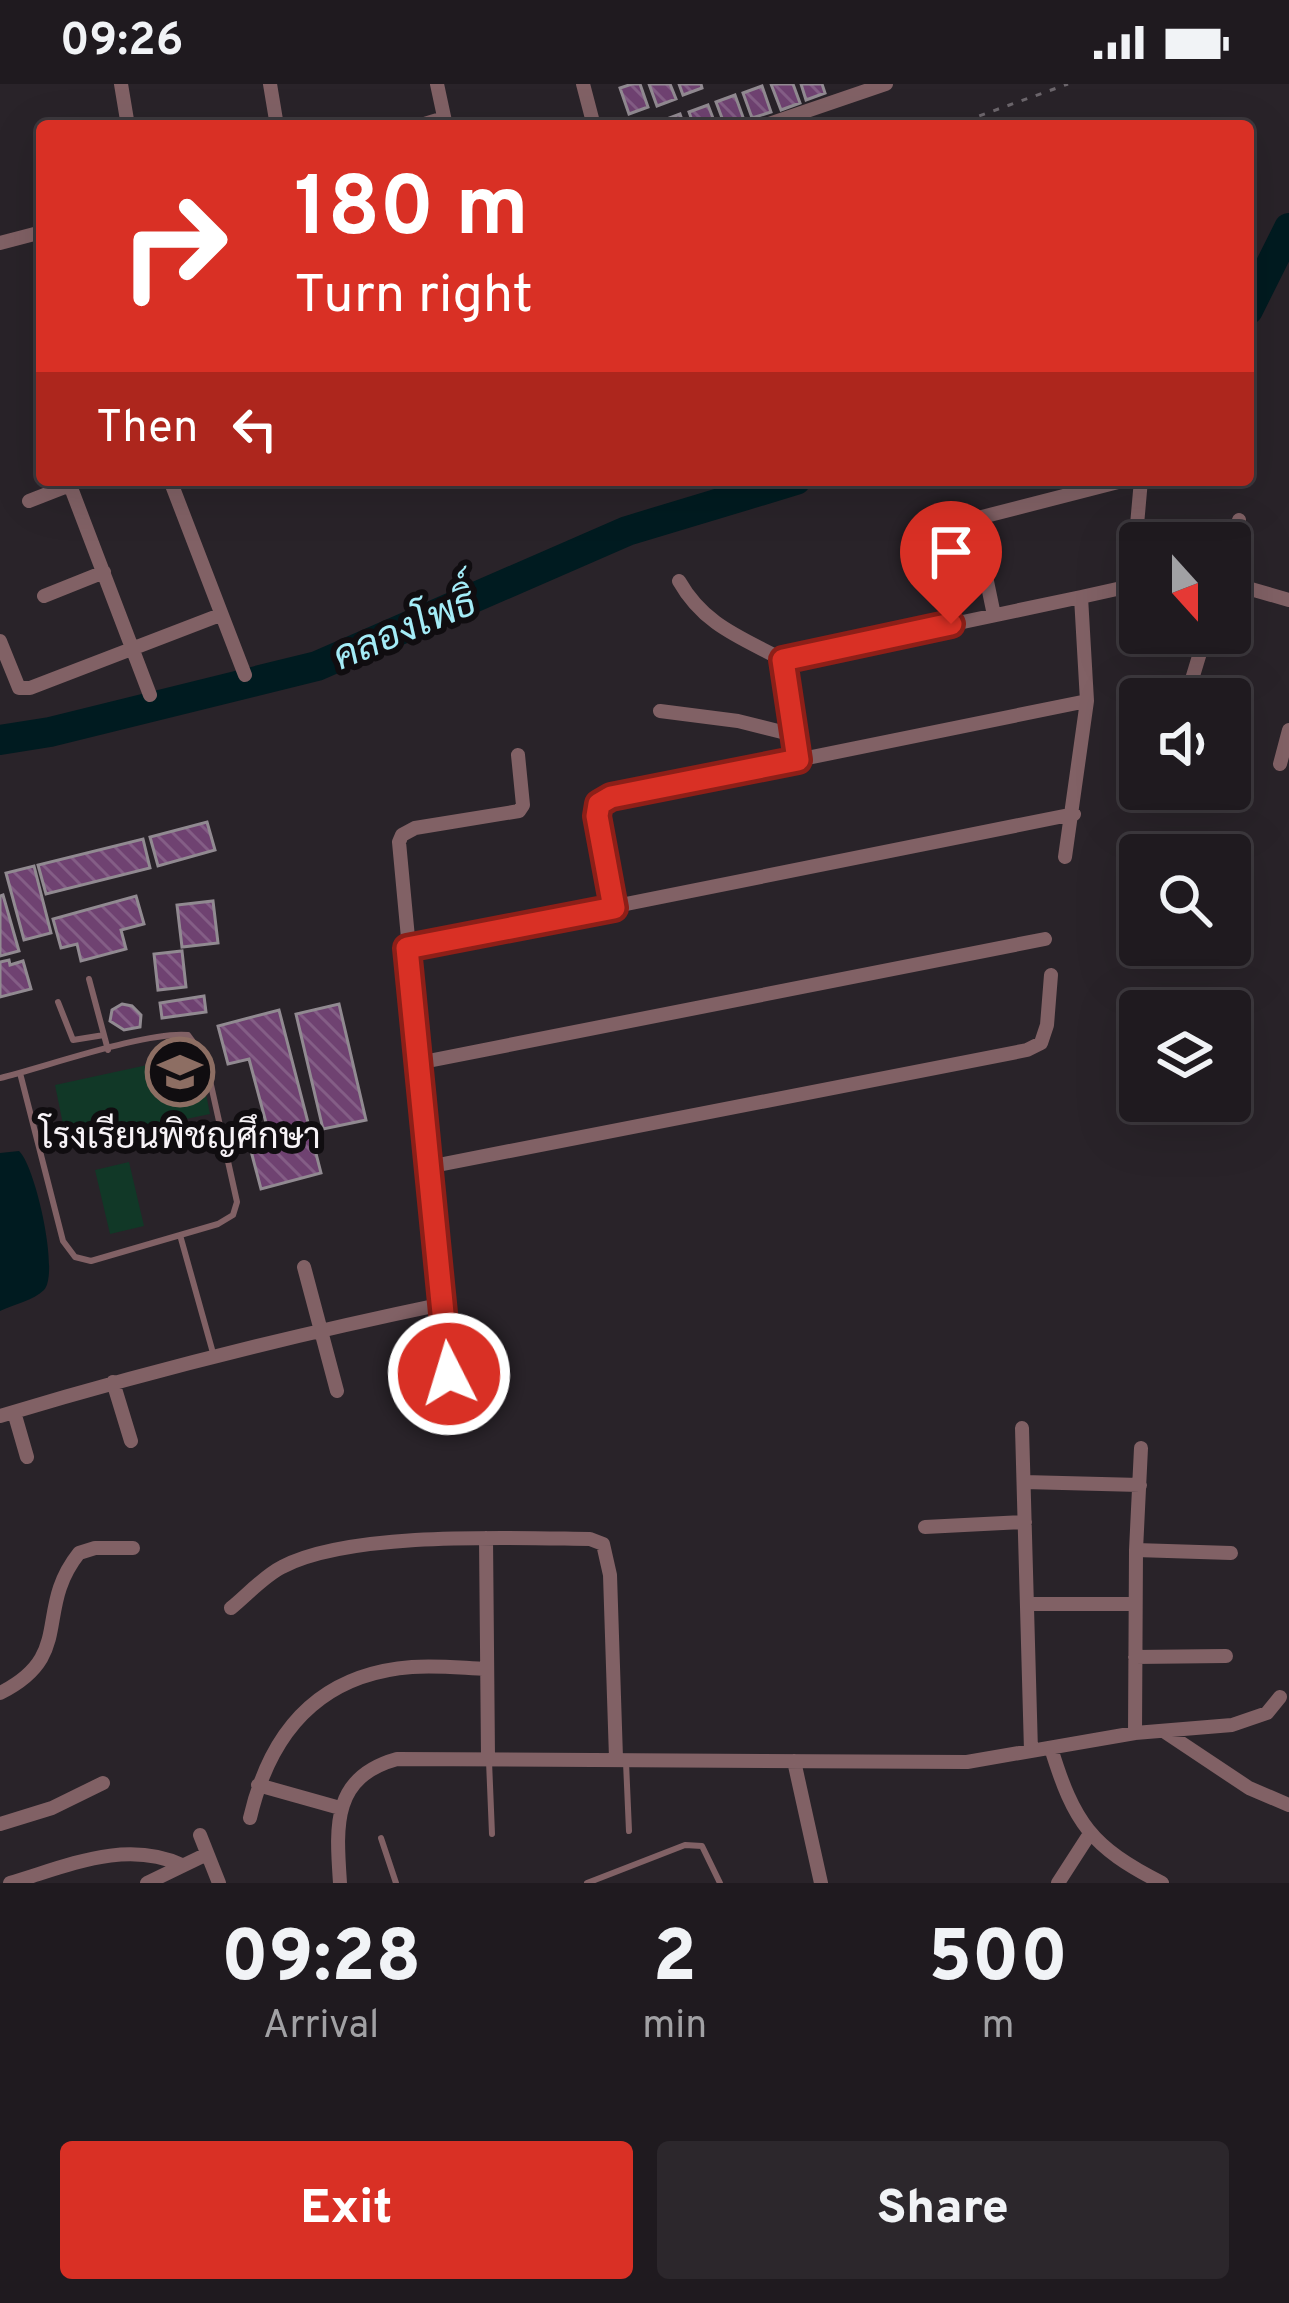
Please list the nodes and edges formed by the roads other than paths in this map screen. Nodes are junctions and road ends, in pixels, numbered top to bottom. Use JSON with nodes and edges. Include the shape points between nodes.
{"nodes":[{"id":1,"x":121,"y":84,"type":"edge"},
{"id":2,"x":270,"y":84,"type":"edge"},
{"id":3,"x":437,"y":84,"type":"edge"},
{"id":4,"x":583,"y":84,"type":"edge"},
{"id":5,"x":886,"y":84,"type":"edge"},
{"id":6,"x":127,"y":120,"type":"edge"},
{"id":7,"x":276,"y":120,"type":"edge"},
{"id":8,"x":445,"y":120,"type":"edge"},
{"id":9,"x":592,"y":120,"type":"edge"},
{"id":10,"x":781,"y":120,"type":"edge"},
{"id":11,"x":36,"y":234,"type":"edge"},
{"id":12,"x":0,"y":244,"type":"edge"},
{"id":13,"x":61,"y":486,"type":"edge"},
{"id":14,"x":71,"y":486,"type":"edge"},
{"id":15,"x":172,"y":486,"type":"edge"},
{"id":16,"x":1140,"y":486,"type":"edge"},
{"id":17,"x":1074,"y":488,"type":"edge"},
{"id":18,"x":29,"y":501,"type":"dead end"},
{"id":19,"x":104,"y":572,"type":"junction"},
{"id":20,"x":679,"y":581,"type":"dead end"},
{"id":21,"x":1251,"y":589,"type":"edge"},
{"id":22,"x":44,"y":596,"type":"dead end"},
{"id":23,"x":1081,"y":597,"type":"junction"},
{"id":24,"x":1289,"y":600,"type":"edge"},
{"id":25,"x":220,"y":615,"type":"junction"},
{"id":26,"x":994,"y":615,"type":"junction"},
{"id":27,"x":0,"y":641,"type":"edge"},
{"id":28,"x":132,"y":647,"type":"junction"},
{"id":29,"x":783,"y":660,"type":"junction"},
{"id":30,"x":245,"y":675,"type":"dead end"},
{"id":31,"x":150,"y":695,"type":"dead end"},
{"id":32,"x":1088,"y":701,"type":"junction"},
{"id":33,"x":660,"y":711,"type":"dead end"},
{"id":34,"x":1289,"y":730,"type":"edge"},
{"id":35,"x":794,"y":735,"type":"junction"},
{"id":36,"x":518,"y":754,"type":"dead end"},
{"id":37,"x":798,"y":760,"type":"junction"},
{"id":38,"x":1280,"y":764,"type":"dead end"},
{"id":39,"x":1074,"y":814,"type":"junction"},
{"id":40,"x":1066,"y":857,"type":"dead end"},
{"id":41,"x":614,"y":908,"type":"junction"},
{"id":42,"x":1045,"y":939,"type":"dead end"},
{"id":43,"x":407,"y":948,"type":"junction"},
{"id":44,"x":1051,"y":975,"type":"dead end"},
{"id":45,"x":89,"y":979,"type":"dead end"},
{"id":46,"x":58,"y":1002,"type":"dead end"},
{"id":47,"x":104,"y":1035,"type":"junction"},
{"id":48,"x":108,"y":1050,"type":"junction"},
{"id":49,"x":418,"y":1064,"type":"junction"},
{"id":50,"x":20,"y":1073,"type":"junction"},
{"id":51,"x":0,"y":1078,"type":"edge"},
{"id":52,"x":428,"y":1167,"type":"junction"},
{"id":53,"x":180,"y":1235,"type":"junction"},
{"id":54,"x":304,"y":1267,"type":"dead end"},
{"id":55,"x":443,"y":1304,"type":"junction"},
{"id":56,"x":321,"y":1329,"type":"junction"},
{"id":57,"x":214,"y":1356,"type":"junction"},
{"id":58,"x":449,"y":1374,"type":"dead end"},
{"id":59,"x":112,"y":1382,"type":"junction"},
{"id":60,"x":338,"y":1391,"type":"dead end"},
{"id":61,"x":7,"y":1414,"type":"edge"},
{"id":62,"x":1022,"y":1428,"type":"dead end"},
{"id":63,"x":130,"y":1442,"type":"dead end"},
{"id":64,"x":1141,"y":1448,"type":"dead end"},
{"id":65,"x":27,"y":1457,"type":"dead end"},
{"id":66,"x":1024,"y":1482,"type":"junction"},
{"id":67,"x":1140,"y":1485,"type":"junction"},
{"id":68,"x":1025,"y":1522,"type":"junction"},
{"id":69,"x":925,"y":1527,"type":"dead end"},
{"id":70,"x":486,"y":1538,"type":"junction"},
{"id":71,"x":133,"y":1548,"type":"dead end"},
{"id":72,"x":1136,"y":1550,"type":"junction"},
{"id":73,"x":1231,"y":1553,"type":"dead end"},
{"id":74,"x":1027,"y":1604,"type":"junction"},
{"id":75,"x":1135,"y":1604,"type":"junction"},
{"id":76,"x":231,"y":1608,"type":"dead end"},
{"id":77,"x":1226,"y":1657,"type":"dead end"},
{"id":78,"x":1135,"y":1658,"type":"junction"},
{"id":79,"x":487,"y":1669,"type":"junction"},
{"id":80,"x":0,"y":1693,"type":"edge"},
{"id":81,"x":1280,"y":1697,"type":"dead end"},
{"id":82,"x":1165,"y":1732,"type":"junction"},
{"id":83,"x":1135,"y":1733,"type":"junction"},
{"id":84,"x":1051,"y":1748,"type":"junction"},
{"id":85,"x":1031,"y":1751,"type":"junction"},
{"id":86,"x":488,"y":1757,"type":"junction"},
{"id":87,"x":621,"y":1758,"type":"junction"},
{"id":88,"x":794,"y":1761,"type":"junction"},
{"id":89,"x":103,"y":1784,"type":"dead end"},
{"id":90,"x":258,"y":1786,"type":"junction"},
{"id":91,"x":1289,"y":1805,"type":"edge"},
{"id":92,"x":340,"y":1808,"type":"junction"},
{"id":93,"x":250,"y":1818,"type":"dead end"},
{"id":94,"x":0,"y":1824,"type":"edge"},
{"id":95,"x":628,"y":1831,"type":"dead end"},
{"id":96,"x":200,"y":1834,"type":"dead end"},
{"id":97,"x":492,"y":1834,"type":"dead end"},
{"id":98,"x":1089,"y":1835,"type":"junction"},
{"id":99,"x":381,"y":1838,"type":"dead end"},
{"id":100,"x":207,"y":1854,"type":"junction"},
{"id":101,"x":182,"y":1865,"type":"junction"},
{"id":102,"x":10,"y":1883,"type":"edge"},
{"id":103,"x":147,"y":1883,"type":"edge"},
{"id":104,"x":219,"y":1883,"type":"edge"},
{"id":105,"x":340,"y":1883,"type":"edge"},
{"id":106,"x":396,"y":1883,"type":"edge"},
{"id":107,"x":587,"y":1883,"type":"edge"},
{"id":108,"x":720,"y":1883,"type":"edge"},
{"id":109,"x":821,"y":1883,"type":"edge"},
{"id":110,"x":1058,"y":1883,"type":"edge"},
{"id":111,"x":1162,"y":1883,"type":"edge"}],
"edges":[{"from":1,"to":6,"type":"street"},
{"from":2,"to":7,"type":"street"},
{"from":3,"to":8,"type":"street"},
{"from":4,"to":9,"type":"street"},
{"from":5,"to":10,"type":"street"},
{"from":11,"to":12,"type":"street"},
{"from":13,"to":18,"type":"street"},
{"from":14,"to":19,"type":"street"},
{"from":15,"to":25,"type":"street"},
{"from":16,"to":23,"type":"street","via":[[1132,581]]},
{"from":17,"to":26,"type":"street","via":[[974,519]]},
{"from":19,"to":22,"type":"street"},
{"from":19,"to":28,"type":"street"},
{"from":20,"to":29,"type":"street","via":[[707,618]]},
{"from":21,"to":24,"type":"street"},
{"from":23,"to":26,"type":"street"},
{"from":23,"to":32,"type":"street"},
{"from":25,"to":28,"type":"street"},
{"from":25,"to":30,"type":"street"},
{"from":26,"to":29,"type":"street"},
{"from":27,"to":28,"type":"street","via":[[19,688]]},
{"from":28,"to":31,"type":"street"},
{"from":29,"to":35,"type":"street"},
{"from":32,"to":37,"type":"street"},
{"from":32,"to":39,"type":"street"},
{"from":33,"to":35,"type":"street"},
{"from":34,"to":38,"type":"street"},
{"from":35,"to":37,"type":"street"},
{"from":36,"to":43,"type":"street","via":[[519,811],[402,835]]},
{"from":37,"to":41,"type":"street","via":[[599,804]]},
{"from":39,"to":40,"type":"street"},
{"from":39,"to":41,"type":"street"},
{"from":41,"to":43,"type":"street"},
{"from":42,"to":49,"type":"street"},
{"from":43,"to":49,"type":"street"},
{"from":44,"to":52,"type":"street","via":[[1047,1025],[1041,1043],[1027,1050]]},
{"from":45,"to":47,"type":"lane"},
{"from":46,"to":47,"type":"lane","via":[[74,1040]]},
{"from":47,"to":48,"type":"lane"},
{"from":48,"to":50,"type":"lane"},
{"from":48,"to":53,"type":"lane","via":[[188,1035],[205,1058],[237,1202],[233,1215]]},
{"from":49,"to":52,"type":"street"},
{"from":50,"to":51,"type":"lane"},
{"from":50,"to":53,"type":"lane","via":[[63,1241],[75,1257],[92,1261]]},
{"from":52,"to":55,"type":"street"},
{"from":53,"to":57,"type":"lane"},
{"from":54,"to":56,"type":"street"},
{"from":55,"to":56,"type":"street"},
{"from":55,"to":58,"type":"street"},
{"from":56,"to":57,"type":"street"},
{"from":56,"to":60,"type":"street"},
{"from":57,"to":59,"type":"street"},
{"from":59,"to":61,"type":"street"},
{"from":59,"to":63,"type":"street"},
{"from":61,"to":65,"type":"street"},
{"from":62,"to":66,"type":"street"},
{"from":64,"to":67,"type":"street"},
{"from":66,"to":67,"type":"street"},
{"from":66,"to":68,"type":"street"},
{"from":67,"to":72,"type":"street"},
{"from":68,"to":69,"type":"street"},
{"from":68,"to":74,"type":"street"},
{"from":70,"to":76,"type":"street","via":[[322,1553],[281,1567]]},
{"from":70,"to":79,"type":"street"},
{"from":70,"to":87,"type":"street","via":[[603,1544]]},
{"from":71,"to":80,"type":"street","via":[[79,1553],[55,1594],[44,1660]]},
{"from":72,"to":73,"type":"street"},
{"from":72,"to":75,"type":"street"},
{"from":74,"to":75,"type":"street"},
{"from":74,"to":85,"type":"street"},
{"from":75,"to":78,"type":"street"},
{"from":77,"to":78,"type":"street"},
{"from":78,"to":83,"type":"street"},
{"from":79,"to":86,"type":"street"},
{"from":79,"to":90,"type":"street","via":[[412,1667],[340,1687],[305,1706]]},
{"from":81,"to":82,"type":"street","via":[[1255,1719]]},
{"from":82,"to":83,"type":"street"},
{"from":82,"to":91,"type":"street"},
{"from":83,"to":84,"type":"street"},
{"from":84,"to":85,"type":"street"},
{"from":84,"to":98,"type":"street"},
{"from":85,"to":88,"type":"street","via":[[967,1762]]},
{"from":86,"to":87,"type":"street"},
{"from":86,"to":92,"type":"street","via":[[375,1765],[349,1787]]},
{"from":86,"to":97,"type":"lane"},
{"from":87,"to":88,"type":"street"},
{"from":87,"to":95,"type":"lane"},
{"from":88,"to":109,"type":"street"},
{"from":89,"to":94,"type":"street"},
{"from":90,"to":92,"type":"street"},
{"from":90,"to":93,"type":"street"},
{"from":92,"to":105,"type":"street"},
{"from":96,"to":100,"type":"street"},
{"from":98,"to":110,"type":"street"},
{"from":98,"to":111,"type":"street"},
{"from":99,"to":106,"type":"lane"},
{"from":100,"to":101,"type":"street"},
{"from":100,"to":104,"type":"street"},
{"from":101,"to":102,"type":"street","via":[[153,1854],[112,1854]]},
{"from":101,"to":103,"type":"street"},
{"from":107,"to":108,"type":"lane","via":[[685,1845],[702,1846]]}]}
